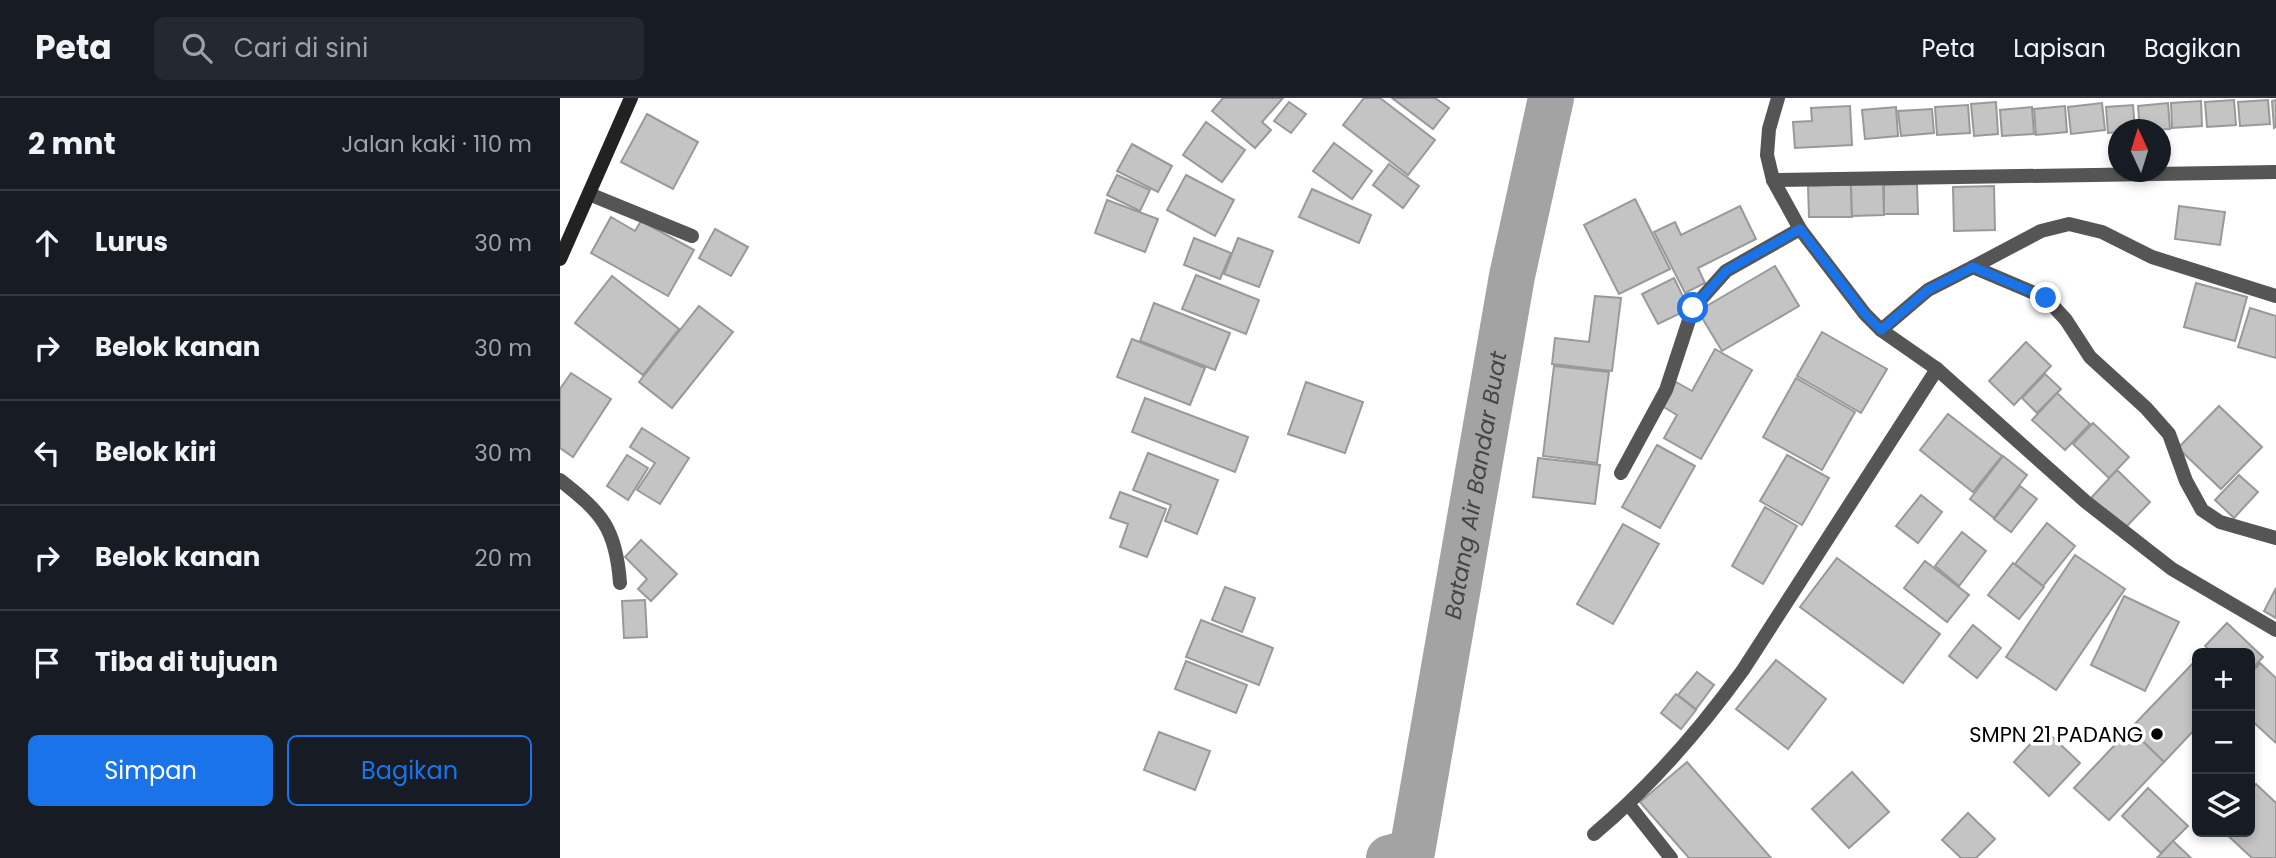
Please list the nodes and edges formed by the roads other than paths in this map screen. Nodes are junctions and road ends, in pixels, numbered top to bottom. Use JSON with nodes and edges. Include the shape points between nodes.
{"nodes":[{"id":1,"x":631,"y":98,"type":"edge"},
{"id":2,"x":1778,"y":98,"type":"edge"},
{"id":3,"x":2276,"y":172,"type":"edge"},
{"id":4,"x":1773,"y":180,"type":"junction"},
{"id":5,"x":589,"y":194,"type":"junction"},
{"id":6,"x":1800,"y":229,"type":"junction"},
{"id":7,"x":692,"y":236,"type":"dead end"},
{"id":8,"x":560,"y":259,"type":"edge"},
{"id":9,"x":1973,"y":267,"type":"junction"},
{"id":10,"x":2276,"y":296,"type":"edge"},
{"id":11,"x":1881,"y":330,"type":"junction"},
{"id":12,"x":1937,"y":369,"type":"junction"},
{"id":13,"x":1621,"y":473,"type":"dead end"},
{"id":14,"x":560,"y":480,"type":"edge"},
{"id":15,"x":2276,"y":538,"type":"edge"},
{"id":16,"x":620,"y":583,"type":"dead end"},
{"id":17,"x":2276,"y":630,"type":"edge"},
{"id":18,"x":1629,"y":805,"type":"junction"},
{"id":19,"x":1594,"y":834,"type":"dead end"},
{"id":20,"x":1671,"y":858,"type":"edge"}],
"edges":[{"from":1,"to":5,"type":"street"},
{"from":2,"to":4,"type":"street","via":[[1767,155]]},
{"from":3,"to":4,"type":"street"},
{"from":4,"to":6,"type":"street"},
{"from":5,"to":7,"type":"street"},
{"from":5,"to":8,"type":"street"},
{"from":6,"to":11,"type":"street"},
{"from":6,"to":13,"type":"street","via":[[1726,271],[1693,308],[1666,390]]},
{"from":9,"to":10,"type":"street","via":[[2040,231],[2069,224],[2102,232],[2152,257]]},
{"from":9,"to":11,"type":"street","via":[[1928,290]]},
{"from":9,"to":15,"type":"street","via":[[2046,298],[2090,357],[2169,434],[2202,510],[2220,522]]},
{"from":11,"to":12,"type":"street"},
{"from":12,"to":17,"type":"street","via":[[2087,502],[2172,569]]},
{"from":12,"to":18,"type":"street","via":[[1735,681]]},
{"from":14,"to":16,"type":"street","via":[[592,505],[610,533],[618,554]]},
{"from":18,"to":19,"type":"street"},
{"from":18,"to":20,"type":"street"}]}
